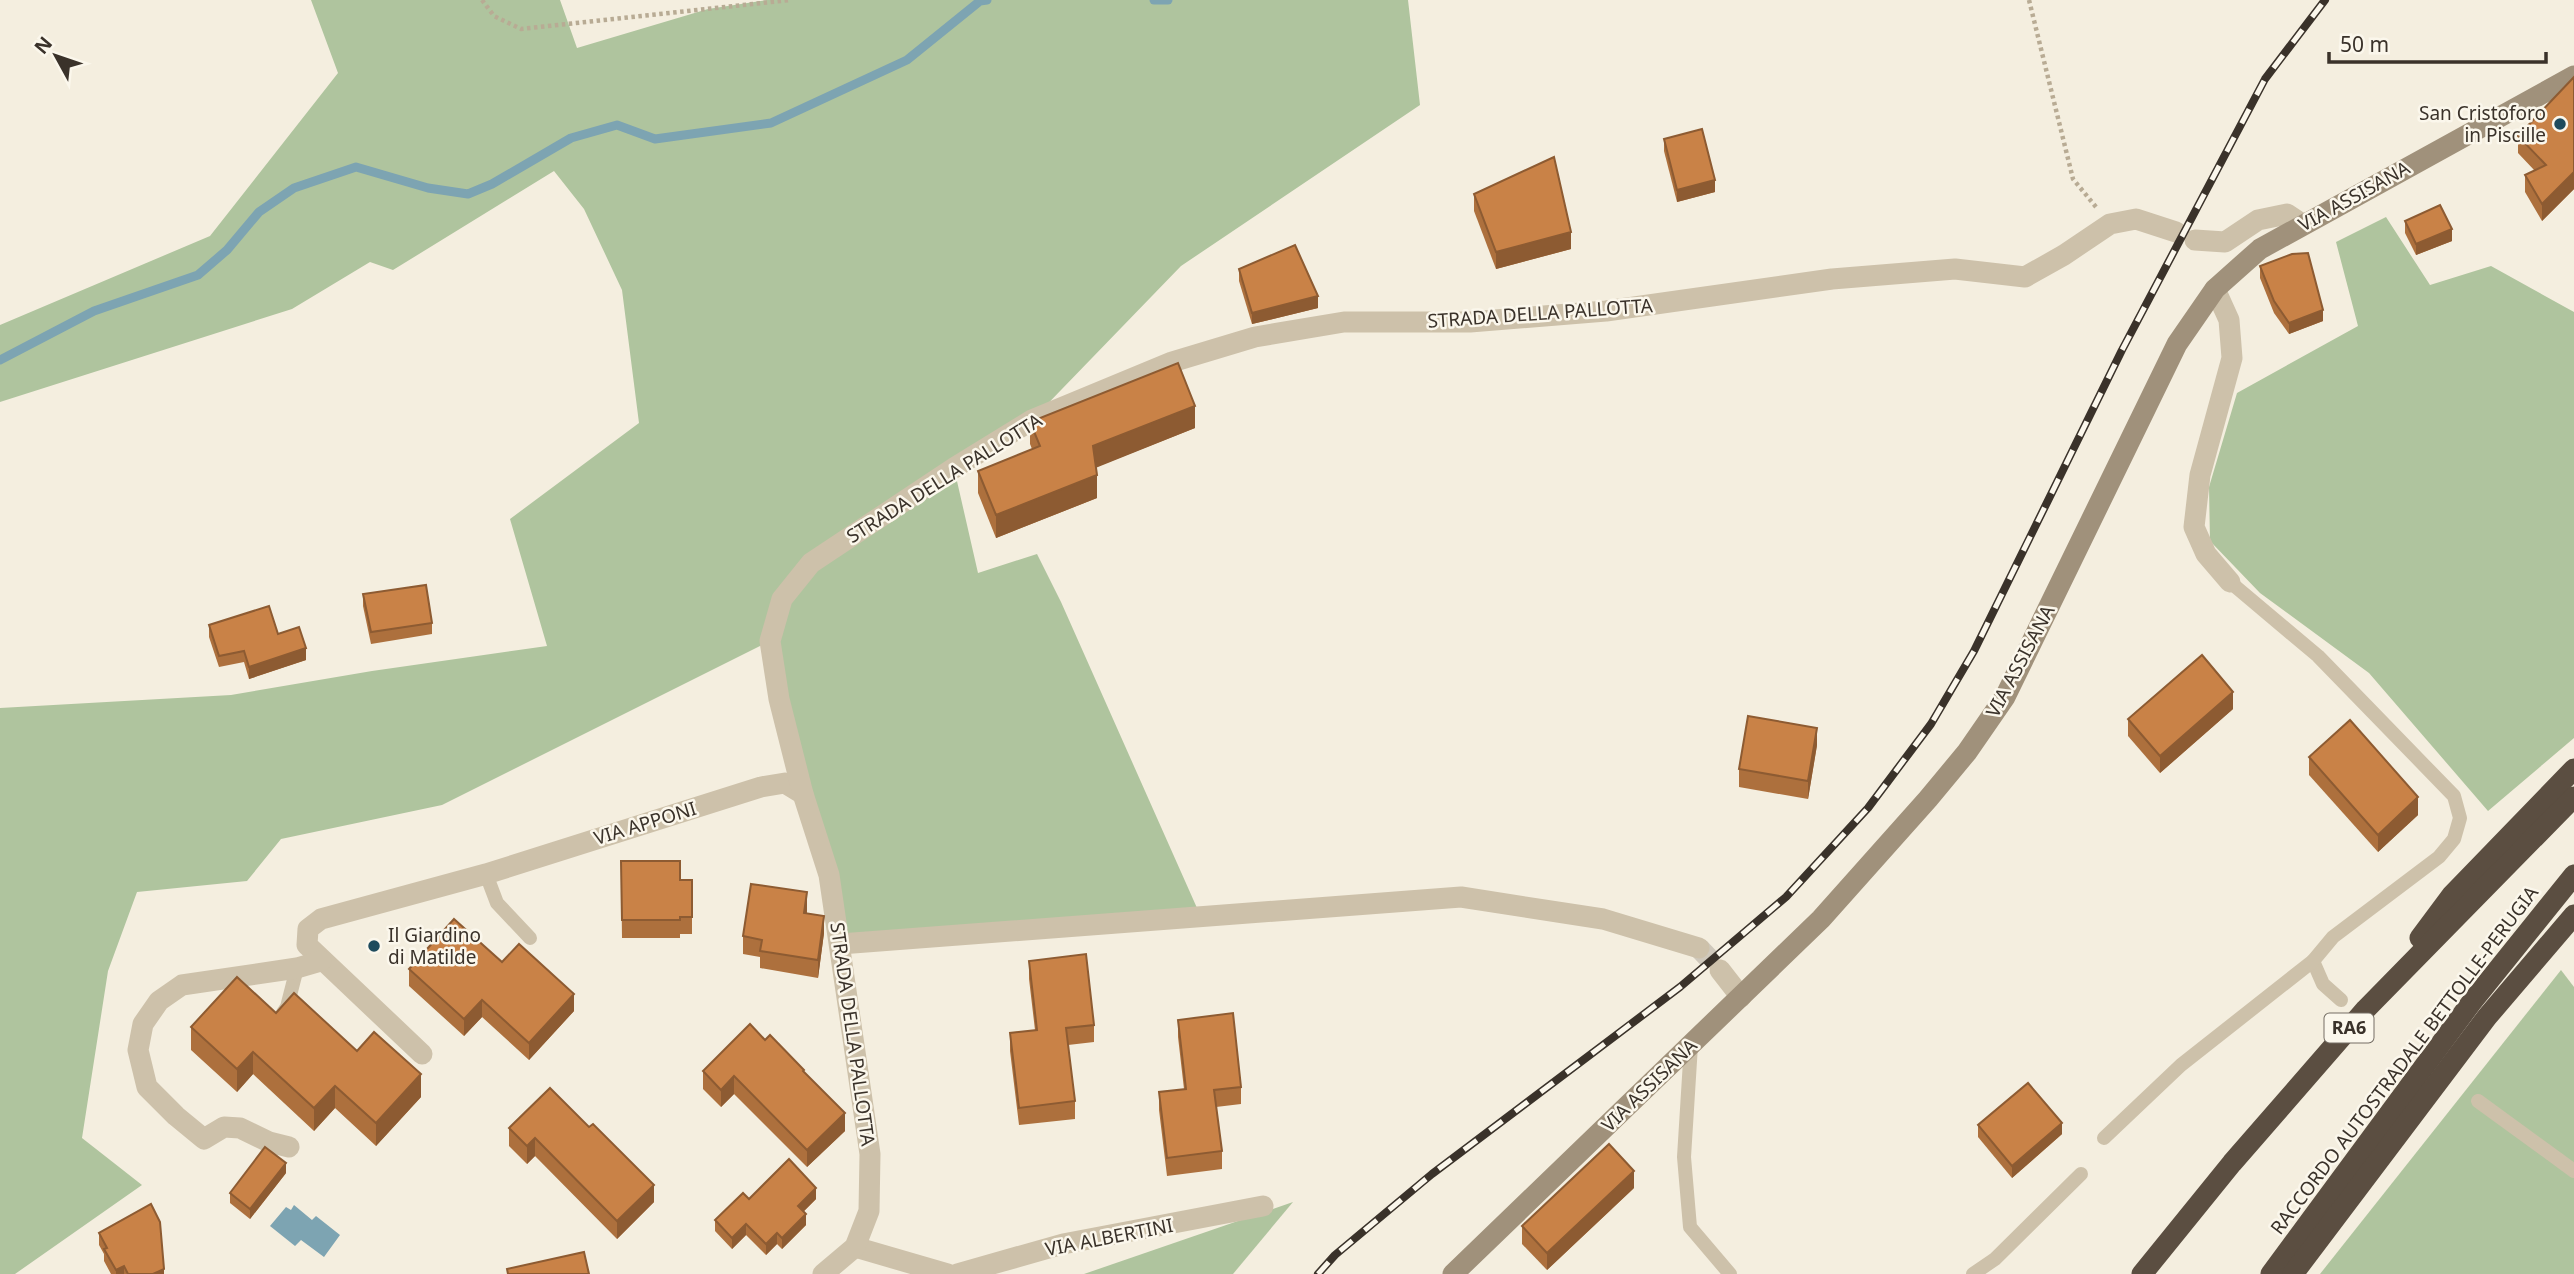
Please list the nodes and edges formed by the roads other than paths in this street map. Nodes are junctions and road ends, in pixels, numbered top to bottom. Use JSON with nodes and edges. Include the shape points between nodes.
{"nodes":[{"id":1,"x":2574,"y":76,"type":"edge"},
{"id":2,"x":2302,"y":224,"type":"junction"},
{"id":3,"x":2216,"y":289,"type":"junction"},
{"id":4,"x":2230,"y":582,"type":"joint"},
{"id":5,"x":2574,"y":769,"type":"edge"},
{"id":6,"x":803,"y":793,"type":"junction"},
{"id":7,"x":2574,"y":797,"type":"edge"},
{"id":8,"x":486,"y":874,"type":"junction"},
{"id":9,"x":2574,"y":875,"type":"edge"},
{"id":10,"x":2574,"y":915,"type":"edge"},
{"id":11,"x":530,"y":938,"type":"dead end"},
{"id":12,"x":840,"y":944,"type":"junction"},
{"id":13,"x":1699,"y":948,"type":"tunnel mouth"},
{"id":14,"x":321,"y":961,"type":"junction"},
{"id":15,"x":2314,"y":961,"type":"junction"},
{"id":16,"x":296,"y":968,"type":"junction"},
{"id":17,"x":1720,"y":970,"type":"tunnel mouth"},
{"id":18,"x":1741,"y":996,"type":"junction"},
{"id":19,"x":2341,"y":1000,"type":"dead end"},
{"id":20,"x":2366,"y":1009,"type":"junction"},
{"id":21,"x":277,"y":1023,"type":"edge"},
{"id":22,"x":1691,"y":1045,"type":"junction"},
{"id":23,"x":422,"y":1055,"type":"dead end"},
{"id":24,"x":2477,"y":1101,"type":"dead end"},
{"id":25,"x":2104,"y":1138,"type":"dead end"},
{"id":26,"x":289,"y":1147,"type":"dead end"},
{"id":27,"x":2574,"y":1171,"type":"edge"},
{"id":28,"x":2081,"y":1174,"type":"dead end"},
{"id":29,"x":1263,"y":1206,"type":"dead end"},
{"id":30,"x":855,"y":1247,"type":"junction"},
{"id":31,"x":823,"y":1274,"type":"edge"},
{"id":32,"x":948,"y":1274,"type":"edge"},
{"id":33,"x":957,"y":1274,"type":"edge"},
{"id":34,"x":1453,"y":1274,"type":"edge"},
{"id":35,"x":1730,"y":1274,"type":"edge"},
{"id":36,"x":1973,"y":1274,"type":"edge"},
{"id":37,"x":2142,"y":1274,"type":"edge"},
{"id":38,"x":2271,"y":1274,"type":"edge"},
{"id":39,"x":2293,"y":1274,"type":"edge"}],
"edges":[{"from":1,"to":2,"type":"main road","name":"VIA ASSISANA"},
{"from":2,"to":3,"type":"main road","name":"VIA ASSISANA","via":[[2260,249]]},
{"from":2,"to":6,"type":"street","name":"STRADA DELLA PALLOTTA","via":[[2287,214],[2258,220],[2225,242],[2186,236],[2136,219],[2110,224],[2025,277],[1955,269],[1832,279],[1606,311],[1471,322],[1344,322],[1255,337],[1172,362],[1032,420],[811,563],[782,599],[770,641],[779,699]]},
{"from":3,"to":4,"type":"street","via":[[2229,320],[2232,358],[2200,475],[2194,527],[2206,554]]},
{"from":3,"to":18,"type":"main road","name":"VIA ASSISANA","via":[[2177,344],[2005,697],[1928,799],[1821,919]]},
{"from":4,"to":15,"type":"lane","via":[[2328,666],[2454,796],[2460,818],[2454,839],[2439,857],[2333,937]]},
{"from":5,"to":20,"type":"highway","via":[[2452,895]]},
{"from":6,"to":8,"type":"street","name":"VIA APPONI","via":[[785,783],[761,787]]},
{"from":6,"to":12,"type":"street","name":"STRADA DELLA PALLOTTA","via":[[829,875]]},
{"from":7,"to":20,"type":"highway","number":"RA6"},
{"from":8,"to":11,"type":"lane","via":[[498,903]]},
{"from":8,"to":14,"type":"street","name":"VIA APPONI","via":[[321,919],[308,929],[307,945]]},
{"from":9,"to":38,"type":"highway","name":"RACCORDO AUTOSTRADALE BETTOLLE-PERUGIA","via":[[2471,1003]]},
{"from":10,"to":39,"type":"highway","via":[[2487,1017]]},
{"from":12,"to":13,"type":"street","via":[[1461,897],[1603,919]]},
{"from":12,"to":30,"type":"street","name":"STRADA DELLA PALLOTTA","via":[[870,1154],[869,1211]]},
{"from":14,"to":16,"type":"street"},
{"from":14,"to":23,"type":"street","name":"VIA APPONI"},
{"from":15,"to":19,"type":"lane","via":[[2323,984]]},
{"from":15,"to":25,"type":"lane","via":[[2181,1065]]},
{"from":16,"to":21,"type":"lane","via":[[287,1007]]},
{"from":16,"to":26,"type":"street","via":[[182,985],[159,1001],[143,1024],[138,1050],[147,1087],[204,1139],[224,1128],[240,1128]]},
{"from":17,"to":18,"type":"street"},
{"from":18,"to":22,"type":"main road","name":"VIA ASSISANA"},
{"from":20,"to":37,"type":"highway","number":"RA6"},
{"from":22,"to":34,"type":"main road","name":"VIA ASSISANA"},
{"from":22,"to":35,"type":"lane","via":[[1684,1157],[1690,1227]]},
{"from":24,"to":27,"type":"lane"},
{"from":28,"to":36,"type":"lane","via":[[1995,1259]]},
{"from":29,"to":33,"type":"street","name":"VIA ALBERTINI","via":[[1063,1244]]},
{"from":30,"to":31,"type":"street","name":"STRADA DELLA PALLOTTA"},
{"from":30,"to":32,"type":"street"}]}
